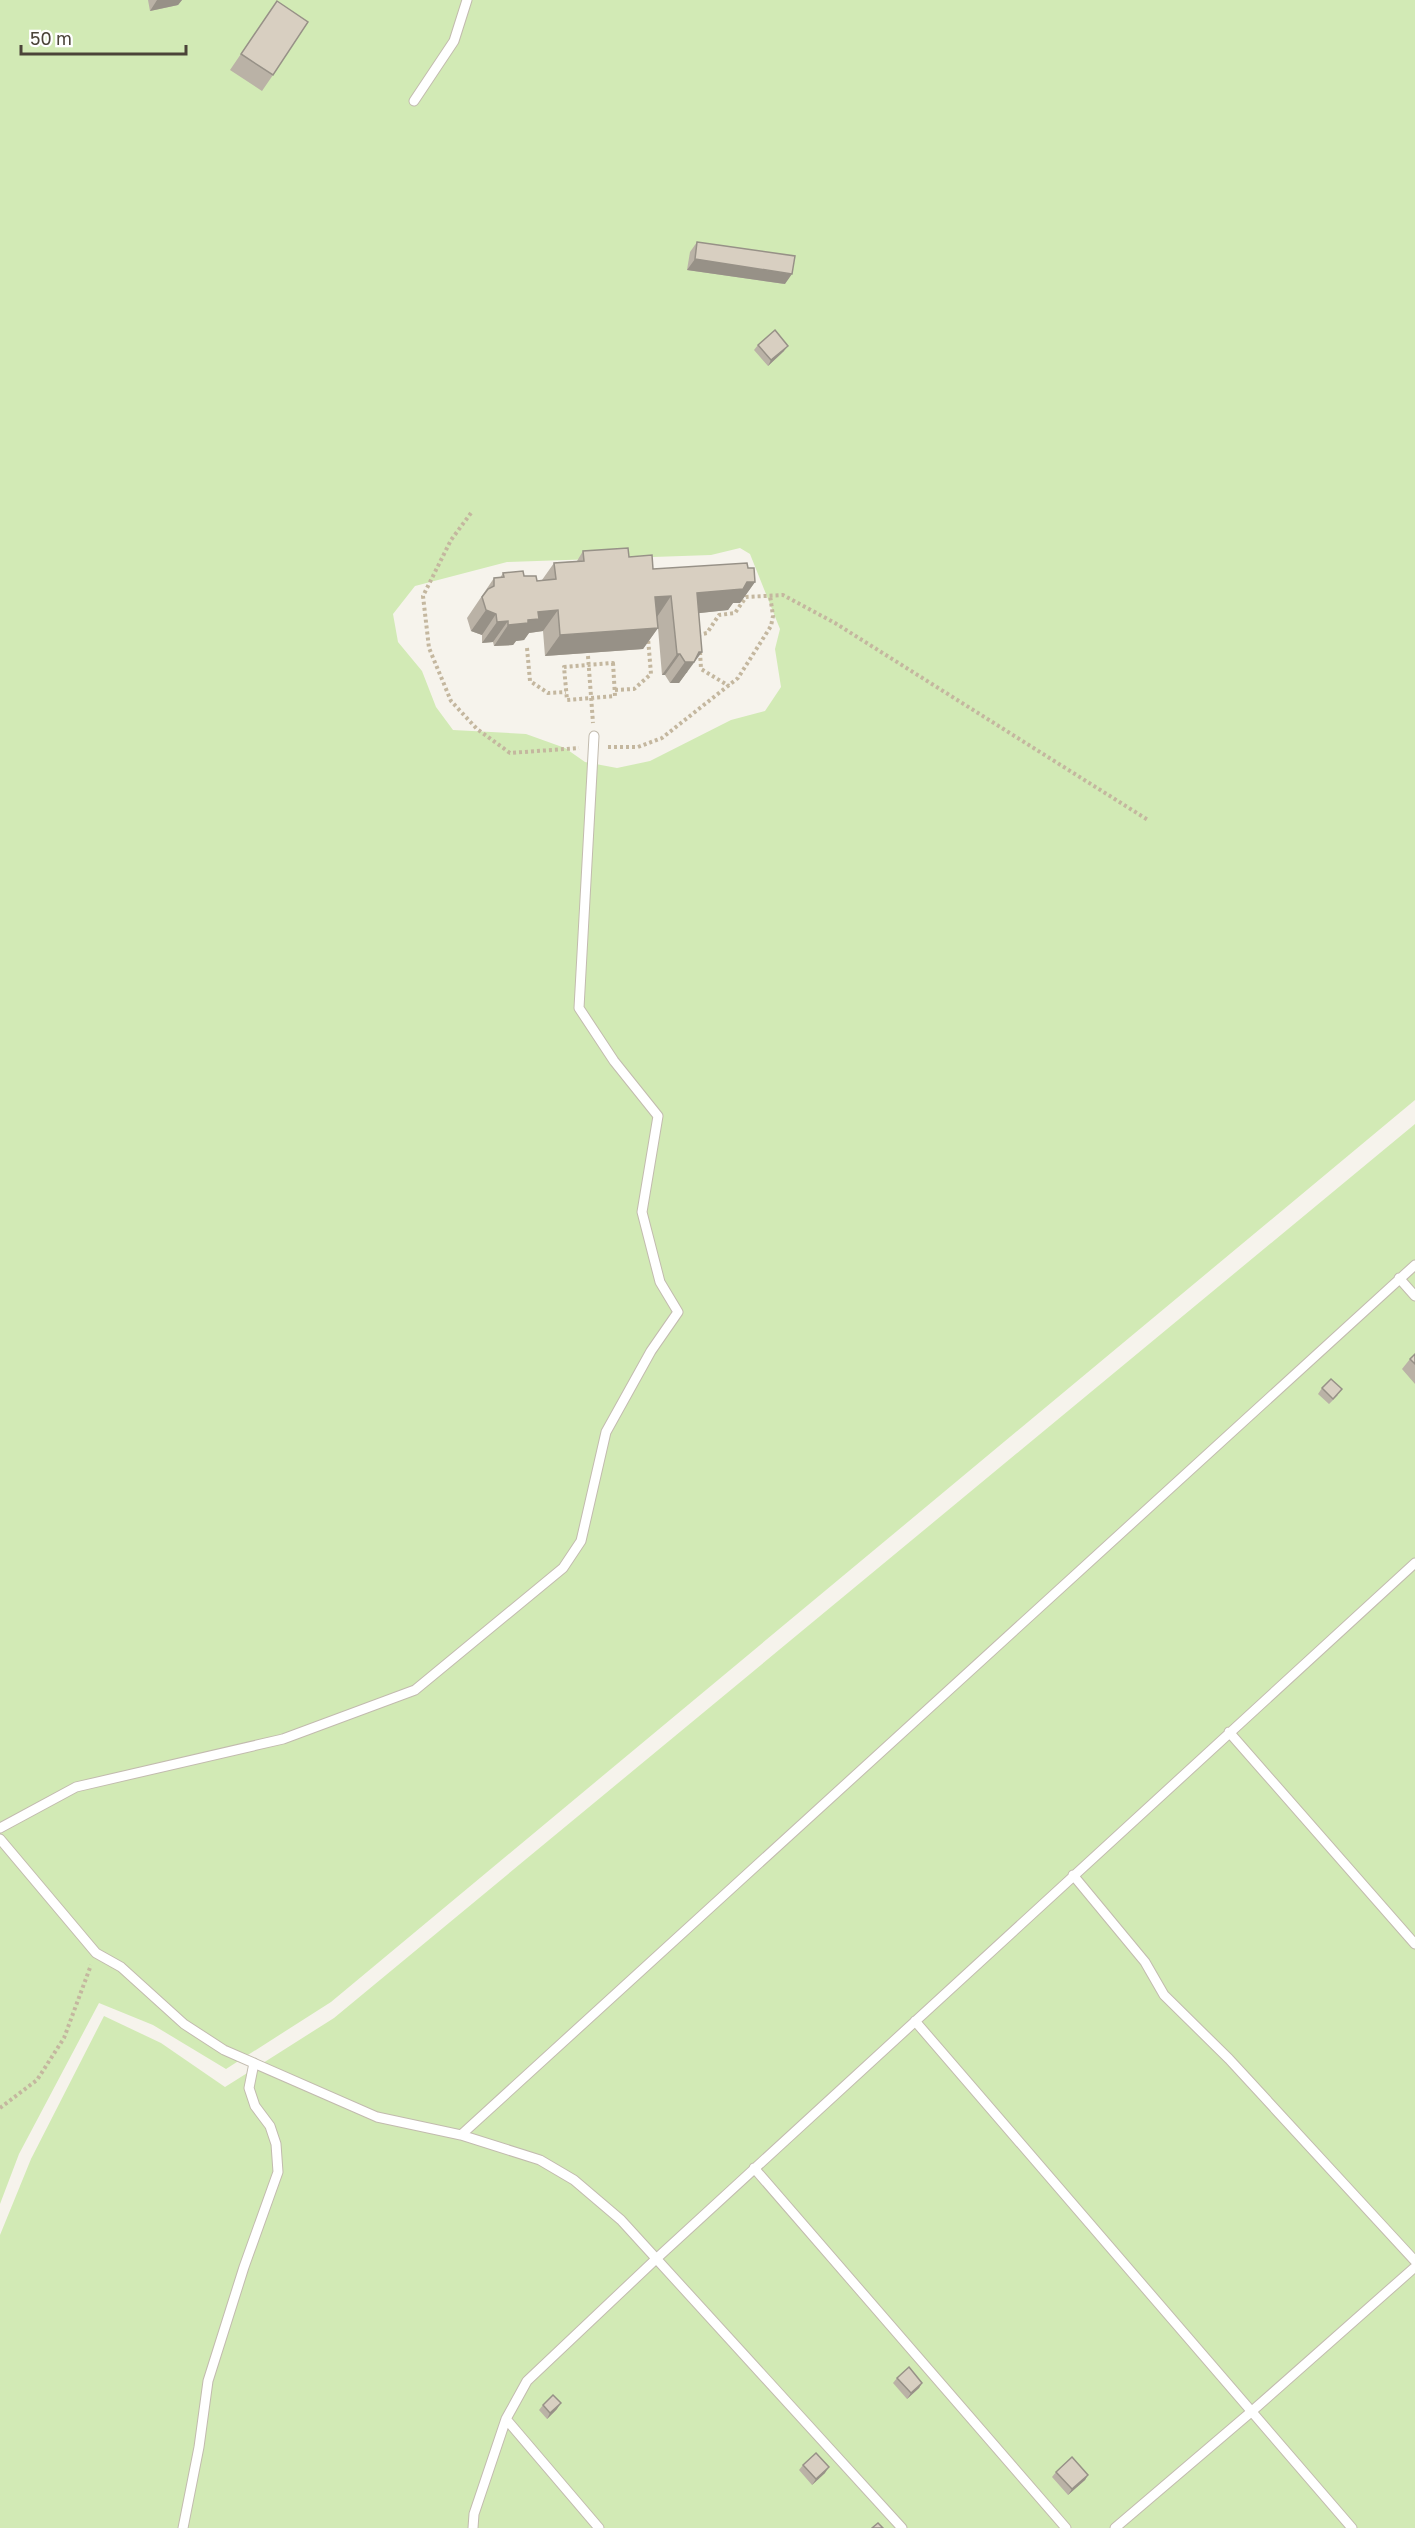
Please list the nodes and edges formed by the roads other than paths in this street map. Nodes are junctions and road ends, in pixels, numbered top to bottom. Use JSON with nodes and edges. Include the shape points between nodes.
{"nodes":[{"id":1,"x":467,"y":0,"type":"edge"},
{"id":2,"x":414,"y":101,"type":"dead end"},
{"id":3,"x":594,"y":736,"type":"road end"},
{"id":4,"x":1415,"y":1265,"type":"edge"},
{"id":5,"x":1399,"y":1278,"type":"junction"},
{"id":6,"x":1415,"y":1296,"type":"edge"},
{"id":7,"x":1415,"y":1563,"type":"edge"},
{"id":8,"x":1229,"y":1732,"type":"junction"},
{"id":9,"x":0,"y":1828,"type":"edge"},
{"id":10,"x":0,"y":1839,"type":"edge"},
{"id":11,"x":1073,"y":1875,"type":"junction"},
{"id":12,"x":1415,"y":1944,"type":"edge"},
{"id":13,"x":915,"y":2021,"type":"junction"},
{"id":14,"x":254,"y":2063,"type":"junction"},
{"id":15,"x":461,"y":2136,"type":"junction"},
{"id":16,"x":754,"y":2168,"type":"junction"},
{"id":17,"x":656,"y":2259,"type":"junction"},
{"id":18,"x":1415,"y":2261,"type":"edge"},
{"id":19,"x":1415,"y":2267,"type":"edge"},
{"id":20,"x":1251,"y":2412,"type":"junction"},
{"id":21,"x":506,"y":2419,"type":"junction"},
{"id":22,"x":183,"y":2528,"type":"edge"},
{"id":23,"x":472,"y":2528,"type":"edge"},
{"id":24,"x":599,"y":2528,"type":"edge"},
{"id":25,"x":902,"y":2528,"type":"edge"},
{"id":26,"x":1066,"y":2528,"type":"edge"},
{"id":27,"x":1115,"y":2528,"type":"edge"},
{"id":28,"x":1352,"y":2528,"type":"edge"}],
"edges":[{"from":1,"to":2,"type":"lane","via":[[454,41]]},
{"from":3,"to":9,"type":"lane","via":[[579,1008],[614,1061],[658,1116],[642,1212],[660,1282],[678,1312],[651,1351],[606,1432],[581,1541],[563,1568],[415,1690],[283,1739],[76,1787]]},
{"from":4,"to":5,"type":"lane"},
{"from":5,"to":6,"type":"lane"},
{"from":5,"to":15,"type":"lane"},
{"from":7,"to":8,"type":"lane"},
{"from":8,"to":11,"type":"lane"},
{"from":8,"to":12,"type":"lane"},
{"from":10,"to":14,"type":"lane","via":[[96,1953],[121,1967],[184,2024],[224,2050]]},
{"from":11,"to":13,"type":"lane"},
{"from":11,"to":18,"type":"lane","via":[[1145,1962],[1164,1995],[1229,2059]]},
{"from":13,"to":16,"type":"lane"},
{"from":13,"to":20,"type":"lane"},
{"from":14,"to":15,"type":"lane","via":[[377,2117]]},
{"from":14,"to":22,"type":"lane","via":[[249,2088],[255,2106],[270,2126],[278,2172],[208,2381]]},
{"from":15,"to":17,"type":"lane","via":[[540,2160],[574,2180],[621,2220]]},
{"from":16,"to":17,"type":"lane"},
{"from":16,"to":26,"type":"lane"},
{"from":17,"to":21,"type":"lane","via":[[527,2381]]},
{"from":17,"to":25,"type":"lane"},
{"from":19,"to":20,"type":"lane"},
{"from":20,"to":27,"type":"lane"},
{"from":20,"to":28,"type":"lane"},
{"from":21,"to":23,"type":"lane"},
{"from":21,"to":24,"type":"lane"}]}
